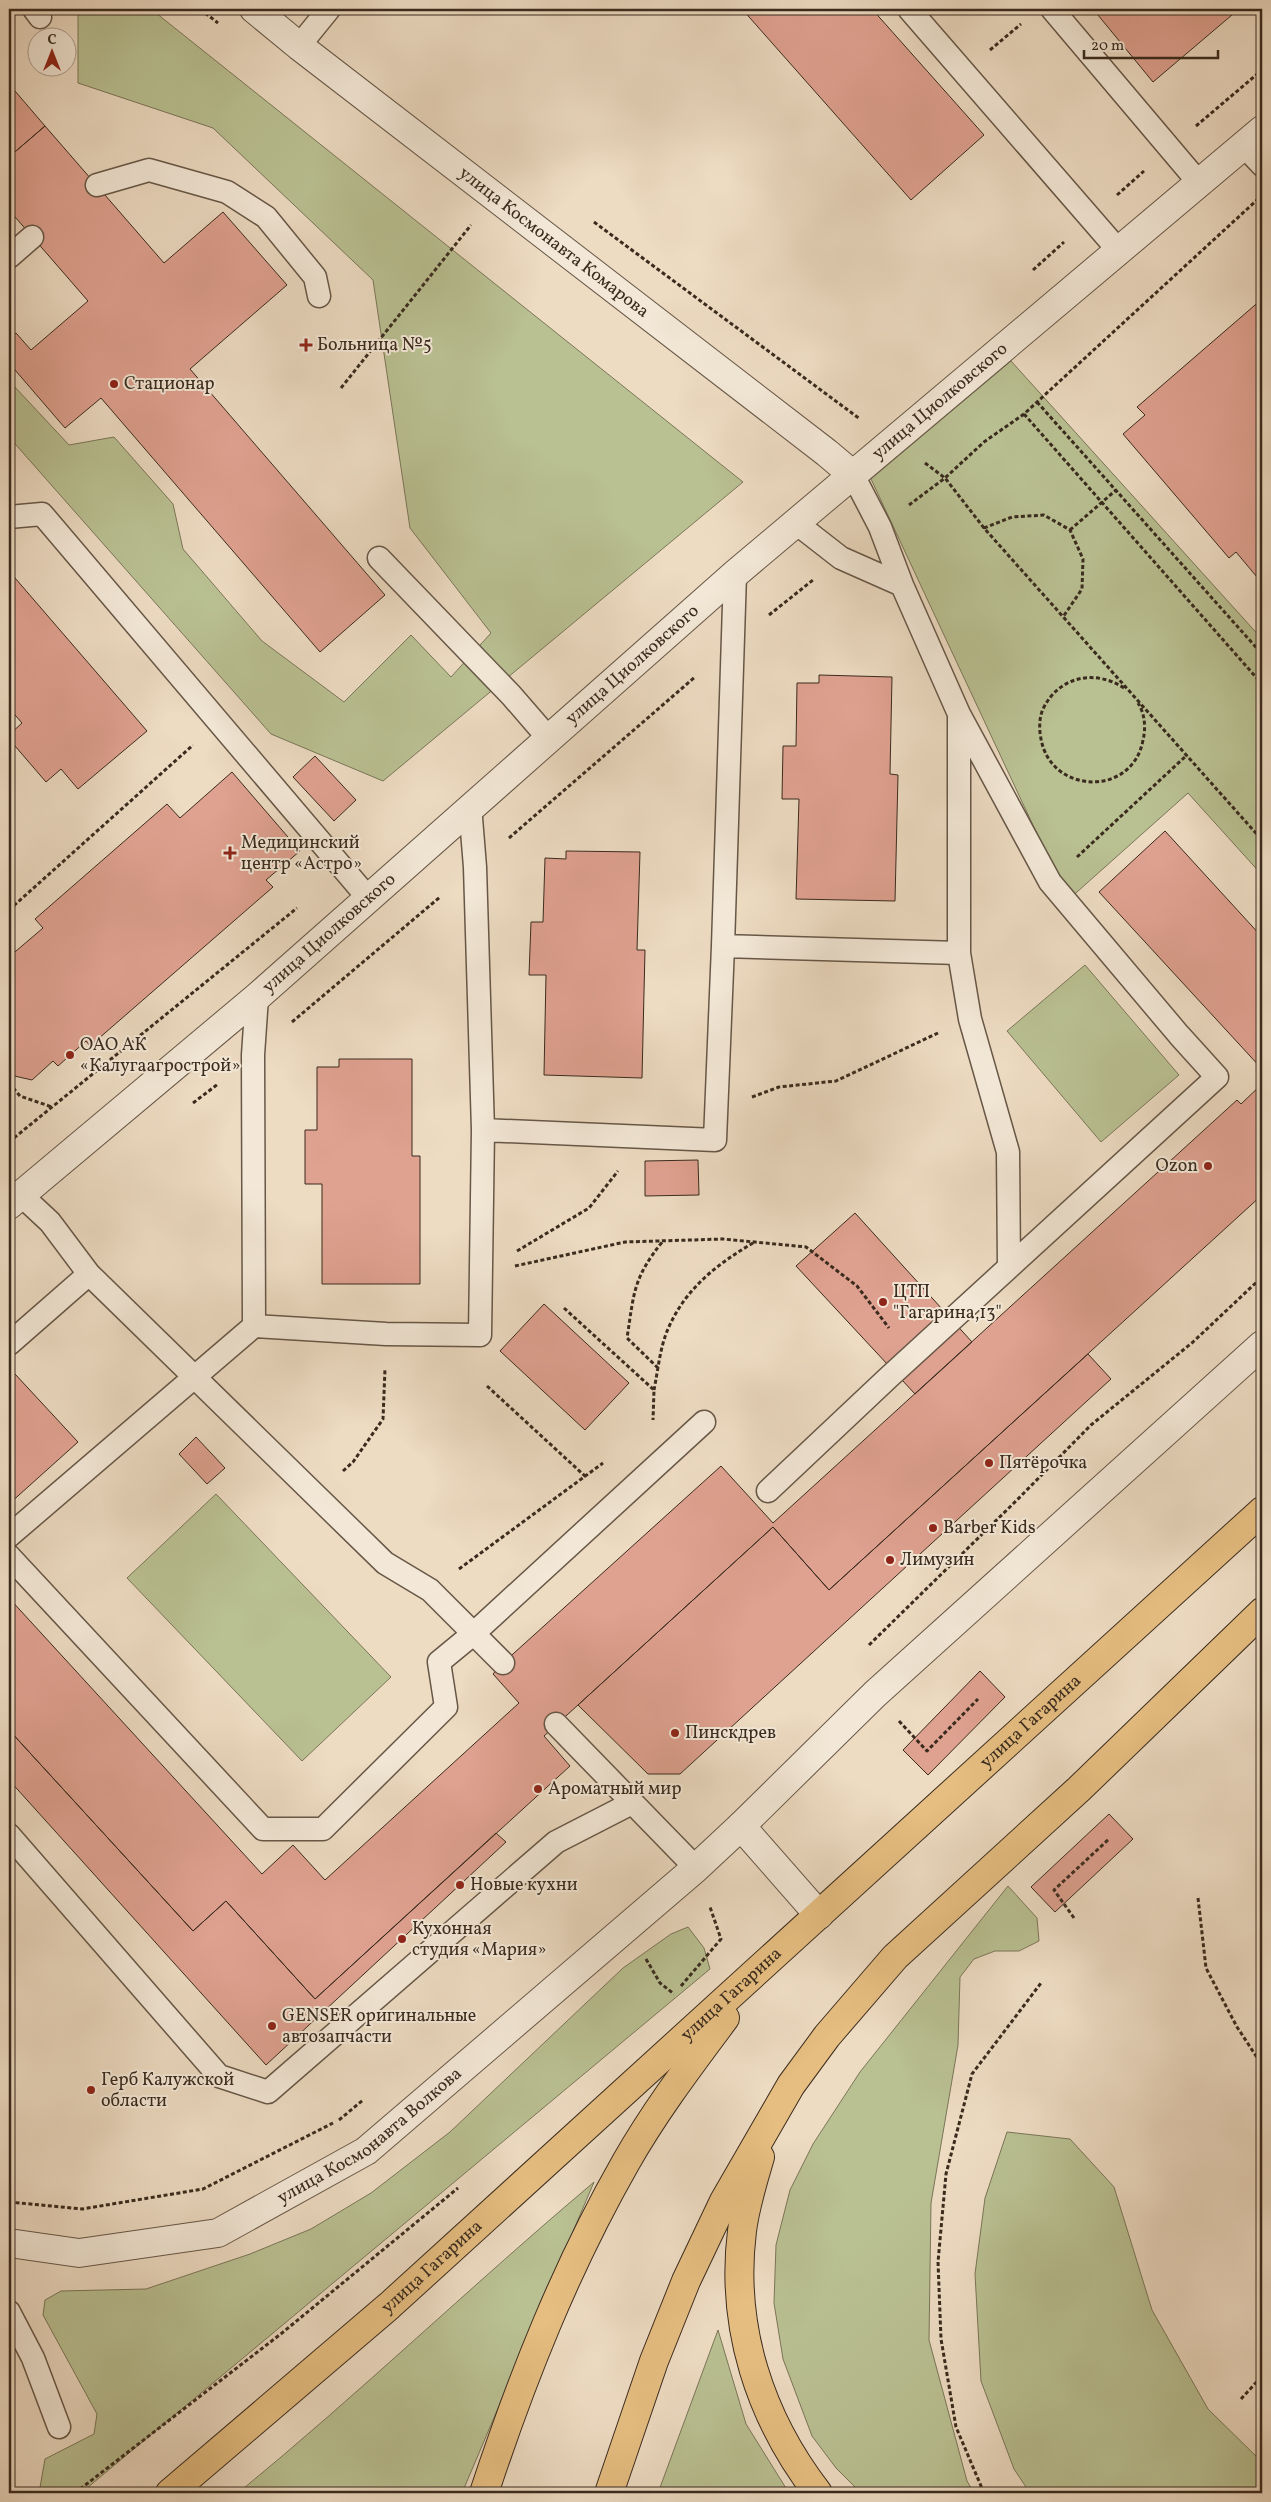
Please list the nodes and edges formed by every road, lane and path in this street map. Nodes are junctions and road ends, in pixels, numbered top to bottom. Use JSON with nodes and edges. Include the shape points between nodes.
{"nodes":[{"id":1,"x":254,"y":9,"type":"edge"},
{"id":2,"x":330,"y":9,"type":"edge"},
{"id":3,"x":909,"y":9,"type":"edge"},
{"id":4,"x":1052,"y":9,"type":"edge"},
{"id":5,"x":1024,"y":21,"type":"dead end"},
{"id":6,"x":299,"y":46,"type":"junction"},
{"id":7,"x":1262,"y":70,"type":"edge"},
{"id":8,"x":964,"y":72,"type":"junction"},
{"id":9,"x":1253,"y":138,"type":"edge"},
{"id":10,"x":1168,"y":149,"type":"junction"},
{"id":11,"x":1262,"y":165,"type":"edge"},
{"id":12,"x":1200,"y":184,"type":"junction"},
{"id":13,"x":97,"y":185,"type":"dead end"},
{"id":14,"x":1262,"y":195,"type":"edge"},
{"id":15,"x":1092,"y":217,"type":"junction"},
{"id":16,"x":473,"y":223,"type":"dead end"},
{"id":17,"x":32,"y":237,"type":"dead end"},
{"id":18,"x":1120,"y":251,"type":"junction"},
{"id":19,"x":9,"y":257,"type":"edge"},
{"id":20,"x":1032,"y":270,"type":"dead end"},
{"id":21,"x":319,"y":296,"type":"dead end"},
{"id":22,"x":341,"y":388,"type":"dead end"},
{"id":23,"x":1037,"y":402,"type":"junction"},
{"id":24,"x":1024,"y":414,"type":"junction"},
{"id":25,"x":853,"y":476,"type":"junction"},
{"id":26,"x":945,"y":478,"type":"junction"},
{"id":27,"x":1116,"y":490,"type":"junction"},
{"id":28,"x":1102,"y":504,"type":"junction"},
{"id":29,"x":9,"y":517,"type":"edge"},
{"id":30,"x":796,"y":523,"type":"junction"},
{"id":31,"x":880,"y":527,"type":"junction"},
{"id":32,"x":984,"y":528,"type":"junction"},
{"id":33,"x":1070,"y":530,"type":"junction"},
{"id":34,"x":379,"y":558,"type":"dead end"},
{"id":35,"x":841,"y":558,"type":"junction"},
{"id":36,"x":735,"y":574,"type":"junction"},
{"id":37,"x":902,"y":585,"type":"junction"},
{"id":38,"x":1063,"y":617,"type":"junction"},
{"id":39,"x":732,"y":646,"type":"junction"},
{"id":40,"x":1262,"y":654,"type":"edge"},
{"id":41,"x":1262,"y":684,"type":"edge"},
{"id":42,"x":1130,"y":692,"type":"junction"},
{"id":43,"x":959,"y":714,"type":"junction"},
{"id":44,"x":550,"y":740,"type":"junction"},
{"id":45,"x":1187,"y":755,"type":"junction"},
{"id":46,"x":172,"y":764,"type":"dead end"},
{"id":47,"x":470,"y":806,"type":"junction"},
{"id":48,"x":1262,"y":840,"type":"edge"},
{"id":49,"x":475,"y":867,"type":"junction"},
{"id":50,"x":1050,"y":882,"type":"junction"},
{"id":51,"x":369,"y":899,"type":"junction"},
{"id":52,"x":9,"y":910,"type":"edge"},
{"id":53,"x":723,"y":946,"type":"junction"},
{"id":54,"x":959,"y":953,"type":"junction"},
{"id":55,"x":257,"y":997,"type":"junction"},
{"id":56,"x":970,"y":1019,"type":"junction"},
{"id":57,"x":253,"y":1055,"type":"junction"},
{"id":58,"x":9,"y":1083,"type":"edge"},
{"id":59,"x":192,"y":1105,"type":"dead end"},
{"id":60,"x":52,"y":1107,"type":"dead end"},
{"id":61,"x":716,"y":1110,"type":"junction"},
{"id":62,"x":483,"y":1130,"type":"junction"},
{"id":63,"x":645,"y":1137,"type":"junction"},
{"id":64,"x":13,"y":1192,"type":"edge"},
{"id":65,"x":664,"y":1241,"type":"junction"},
{"id":66,"x":754,"y":1242,"type":"junction"},
{"id":67,"x":1009,"y":1267,"type":"junction"},
{"id":68,"x":481,"y":1273,"type":"junction"},
{"id":69,"x":89,"y":1274,"type":"junction"},
{"id":70,"x":1262,"y":1276,"type":"edge"},
{"id":71,"x":564,"y":1308,"type":"dead end"},
{"id":72,"x":254,"y":1326,"type":"junction"},
{"id":73,"x":386,"y":1334,"type":"junction"},
{"id":74,"x":9,"y":1344,"type":"edge"},
{"id":75,"x":1262,"y":1345,"type":"edge"},
{"id":76,"x":909,"y":1360,"type":"junction"},
{"id":77,"x":658,"y":1368,"type":"junction"},
{"id":78,"x":196,"y":1376,"type":"junction"},
{"id":79,"x":487,"y":1386,"type":"dead end"},
{"id":80,"x":654,"y":1390,"type":"junction"},
{"id":81,"x":704,"y":1422,"type":"dead end"},
{"id":82,"x":646,"y":1426,"type":"dead end"},
{"id":83,"x":609,"y":1458,"type":"dead end"},
{"id":84,"x":353,"y":1462,"type":"dead end"},
{"id":85,"x":586,"y":1478,"type":"junction"},
{"id":86,"x":768,"y":1491,"type":"dead end"},
{"id":87,"x":1016,"y":1501,"type":"dead end"},
{"id":88,"x":1262,"y":1511,"type":"edge"},
{"id":89,"x":9,"y":1536,"type":"edge"},
{"id":90,"x":9,"y":1556,"type":"edge"},
{"id":91,"x":430,"y":1590,"type":"junction"},
{"id":92,"x":1262,"y":1612,"type":"edge"},
{"id":93,"x":473,"y":1634,"type":"junction"},
{"id":94,"x":503,"y":1663,"type":"dead end"},
{"id":95,"x":978,"y":1699,"type":"dead end"},
{"id":96,"x":556,"y":1724,"type":"dead end"},
{"id":97,"x":927,"y":1751,"type":"dead end"},
{"id":98,"x":632,"y":1803,"type":"junction"},
{"id":99,"x":741,"y":1826,"type":"junction"},
{"id":100,"x":9,"y":1835,"type":"edge"},
{"id":101,"x":1109,"y":1839,"type":"dead end"},
{"id":102,"x":696,"y":1868,"type":"junction"},
{"id":103,"x":1198,"y":1898,"type":"dead end"},
{"id":104,"x":819,"y":1915,"type":"junction"},
{"id":105,"x":1074,"y":1918,"type":"dead end"},
{"id":106,"x":795,"y":1938,"type":"junction"},
{"id":107,"x":660,"y":1983,"type":"dead end"},
{"id":108,"x":1041,"y":1983,"type":"dead end"},
{"id":109,"x":674,"y":1994,"type":"junction"},
{"id":110,"x":667,"y":2000,"type":"dead end"},
{"id":111,"x":1262,"y":2065,"type":"edge"},
{"id":112,"x":791,"y":2085,"type":"junction"},
{"id":113,"x":364,"y":2100,"type":"dead end"},
{"id":114,"x":464,"y":2183,"type":"dead end"},
{"id":115,"x":9,"y":2202,"type":"edge"},
{"id":116,"x":9,"y":2243,"type":"edge"},
{"id":117,"x":9,"y":2312,"type":"edge"},
{"id":118,"x":1262,"y":2376,"type":"edge"},
{"id":119,"x":1241,"y":2399,"type":"dead end"},
{"id":120,"x":59,"y":2427,"type":"dead end"},
{"id":121,"x":196,"y":2471,"type":"junction"},
{"id":122,"x":75,"y":2493,"type":"edge"},
{"id":123,"x":165,"y":2493,"type":"edge"},
{"id":124,"x":170,"y":2493,"type":"edge"},
{"id":125,"x":484,"y":2493,"type":"edge"},
{"id":126,"x":609,"y":2493,"type":"edge"},
{"id":127,"x":818,"y":2493,"type":"edge"},
{"id":128,"x":984,"y":2493,"type":"edge"}],
"edges":[{"from":1,"to":6,"type":"street","name":"улица Космонавта Комарова"},
{"from":2,"to":6,"type":"lane"},
{"from":3,"to":8,"type":"lane"},
{"from":4,"to":10,"type":"lane"},
{"from":5,"to":8,"type":"path"},
{"from":6,"to":25,"type":"street","name":"улица Космонавта Комарова"},
{"from":7,"to":10,"type":"path"},
{"from":8,"to":15,"type":"lane"},
{"from":9,"to":11,"type":"lane"},
{"from":9,"to":12,"type":"street","name":"улица Циолковского"},
{"from":10,"to":12,"type":"lane"},
{"from":10,"to":15,"type":"path"},
{"from":12,"to":18,"type":"street","name":"улица Циолковского"},
{"from":13,"to":21,"type":"lane","via":[[149,170],[227,192],[266,216],[315,277]]},
{"from":14,"to":23,"type":"path"},
{"from":15,"to":18,"type":"lane"},
{"from":15,"to":20,"type":"path"},
{"from":16,"to":22,"type":"path"},
{"from":17,"to":19,"type":"lane"},
{"from":18,"to":25,"type":"street","name":"улица Циолковского"},
{"from":23,"to":24,"type":"path"},
{"from":23,"to":27,"type":"path"},
{"from":24,"to":26,"type":"path","via":[[984,442]]},
{"from":24,"to":28,"type":"path"},
{"from":25,"to":30,"type":"street","name":"улица Циолковского"},
{"from":25,"to":31,"type":"lane"},
{"from":26,"to":31,"type":"path"},
{"from":26,"to":32,"type":"path"},
{"from":27,"to":28,"type":"path"},
{"from":27,"to":40,"type":"path"},
{"from":28,"to":33,"type":"path"},
{"from":28,"to":41,"type":"path"},
{"from":29,"to":51,"type":"lane","via":[[42,514]]},
{"from":30,"to":35,"type":"lane"},
{"from":30,"to":36,"type":"street","name":"улица Циолковского"},
{"from":31,"to":37,"type":"lane"},
{"from":32,"to":33,"type":"path","via":[[1012,517],[1044,515]]},
{"from":32,"to":38,"type":"path"},
{"from":33,"to":38,"type":"path","via":[[1083,559],[1082,589]]},
{"from":34,"to":44,"type":"lane"},
{"from":35,"to":37,"type":"lane"},
{"from":35,"to":39,"type":"path"},
{"from":36,"to":39,"type":"lane"},
{"from":36,"to":44,"type":"street","name":"улица Циолковского"},
{"from":37,"to":43,"type":"lane"},
{"from":38,"to":42,"type":"path"},
{"from":39,"to":49,"type":"path"},
{"from":39,"to":53,"type":"lane"},
{"from":42,"to":42,"type":"path","via":[[1142,709],[1146,729],[1142,750],[1130,767],[1112,778],[1092,783],[1072,778],[1055,767],[1043,750],[1039,729],[1043,709],[1055,692],[1072,681],[1092,676],[1112,681]]},
{"from":42,"to":45,"type":"path"},
{"from":43,"to":50,"type":"lane"},
{"from":43,"to":54,"type":"lane"},
{"from":44,"to":47,"type":"street","name":"улица Циолковского"},
{"from":45,"to":48,"type":"path"},
{"from":45,"to":50,"type":"path"},
{"from":46,"to":52,"type":"path"},
{"from":47,"to":49,"type":"lane"},
{"from":47,"to":51,"type":"street","name":"улица Циолковского"},
{"from":49,"to":57,"type":"path"},
{"from":49,"to":62,"type":"lane"},
{"from":50,"to":67,"type":"lane","via":[[1217,1077]]},
{"from":51,"to":55,"type":"street","name":"улица Циолковского"},
{"from":53,"to":54,"type":"lane"},
{"from":53,"to":61,"type":"lane"},
{"from":54,"to":56,"type":"lane"},
{"from":55,"to":57,"type":"lane"},
{"from":55,"to":64,"type":"street","name":"улица Циолковского"},
{"from":56,"to":61,"type":"path","via":[[836,1081],[779,1087]]},
{"from":56,"to":67,"type":"lane","via":[[1008,1152]]},
{"from":57,"to":59,"type":"path"},
{"from":57,"to":72,"type":"lane"},
{"from":58,"to":60,"type":"path","via":[[20,1096]]},
{"from":61,"to":63,"type":"lane","via":[[715,1140]]},
{"from":62,"to":63,"type":"lane"},
{"from":62,"to":68,"type":"lane"},
{"from":63,"to":68,"type":"path","via":[[588,1208]]},
{"from":64,"to":69,"type":"lane","via":[[50,1222]]},
{"from":65,"to":66,"type":"path","via":[[723,1239]]},
{"from":65,"to":68,"type":"path","via":[[625,1242]]},
{"from":65,"to":77,"type":"path","via":[[647,1261],[634,1286],[627,1338]]},
{"from":66,"to":76,"type":"path","via":[[806,1247],[857,1286]]},
{"from":66,"to":77,"type":"path","via":[[722,1261],[686,1297],[668,1330]]},
{"from":67,"to":76,"type":"lane"},
{"from":68,"to":73,"type":"lane","via":[[480,1335]]},
{"from":69,"to":74,"type":"lane"},
{"from":69,"to":78,"type":"lane"},
{"from":70,"to":87,"type":"path","via":[[1193,1342],[1091,1424]]},
{"from":71,"to":80,"type":"path"},
{"from":72,"to":73,"type":"lane"},
{"from":72,"to":78,"type":"lane"},
{"from":73,"to":84,"type":"path","via":[[383,1419]]},
{"from":75,"to":99,"type":"street","name":"улица Космонавта Волкова","via":[[876,1694]]},
{"from":76,"to":86,"type":"lane"},
{"from":77,"to":80,"type":"path"},
{"from":78,"to":89,"type":"lane"},
{"from":78,"to":91,"type":"lane","via":[[385,1563]]},
{"from":79,"to":85,"type":"path"},
{"from":80,"to":82,"type":"path","via":[[654,1419]]},
{"from":81,"to":93,"type":"lane"},
{"from":83,"to":85,"type":"path"},
{"from":85,"to":91,"type":"path"},
{"from":88,"to":104,"type":"main road","name":"улица Гагарина"},
{"from":90,"to":93,"type":"lane","via":[[263,1829],[323,1829],[446,1707],[439,1662]]},
{"from":91,"to":93,"type":"lane"},
{"from":92,"to":112,"type":"main road","via":[[1079,1789],[895,1957],[827,2036]]},
{"from":93,"to":94,"type":"lane"},
{"from":95,"to":97,"type":"path"},
{"from":96,"to":98,"type":"lane"},
{"from":98,"to":100,"type":"lane","via":[[556,1842],[268,2092],[219,2076]]},
{"from":98,"to":102,"type":"lane"},
{"from":99,"to":102,"type":"street","name":"улица Космонавта Волкова"},
{"from":99,"to":104,"type":"street"},
{"from":101,"to":105,"type":"path","via":[[1054,1890]]},
{"from":102,"to":109,"type":"path","via":[[721,1939]]},
{"from":102,"to":116,"type":"street","name":"улица Космонавта Волкова","via":[[366,2151],[218,2233],[79,2253]]},
{"from":103,"to":111,"type":"path","via":[[1206,1968],[1237,2027]]},
{"from":104,"to":106,"type":"main road","name":"улица Гагарина"},
{"from":106,"to":121,"type":"main road","name":"улица Гагарина","via":[[389,2306]]},
{"from":106,"to":125,"type":"main road","via":[[735,2004],[670,2091],[626,2162],[549,2315]]},
{"from":107,"to":109,"type":"path"},
{"from":108,"to":128,"type":"path","via":[[972,2074],[946,2174],[938,2262],[941,2339],[956,2427]]},
{"from":109,"to":110,"type":"path"},
{"from":112,"to":126,"type":"main road","via":[[729,2193],[686,2281],[654,2361]]},
{"from":112,"to":127,"type":"main road","via":[[764,2142],[744,2222],[741,2320],[762,2393],[780,2438]]},
{"from":113,"to":115,"type":"path","via":[[341,2119],[202,2189],[82,2210]]},
{"from":114,"to":122,"type":"path","via":[[282,2333]]},
{"from":117,"to":120,"type":"lane","via":[[33,2358]]},
{"from":118,"to":119,"type":"path"},
{"from":121,"to":123,"type":"main road"},
{"from":121,"to":124,"type":"main road"}]}
